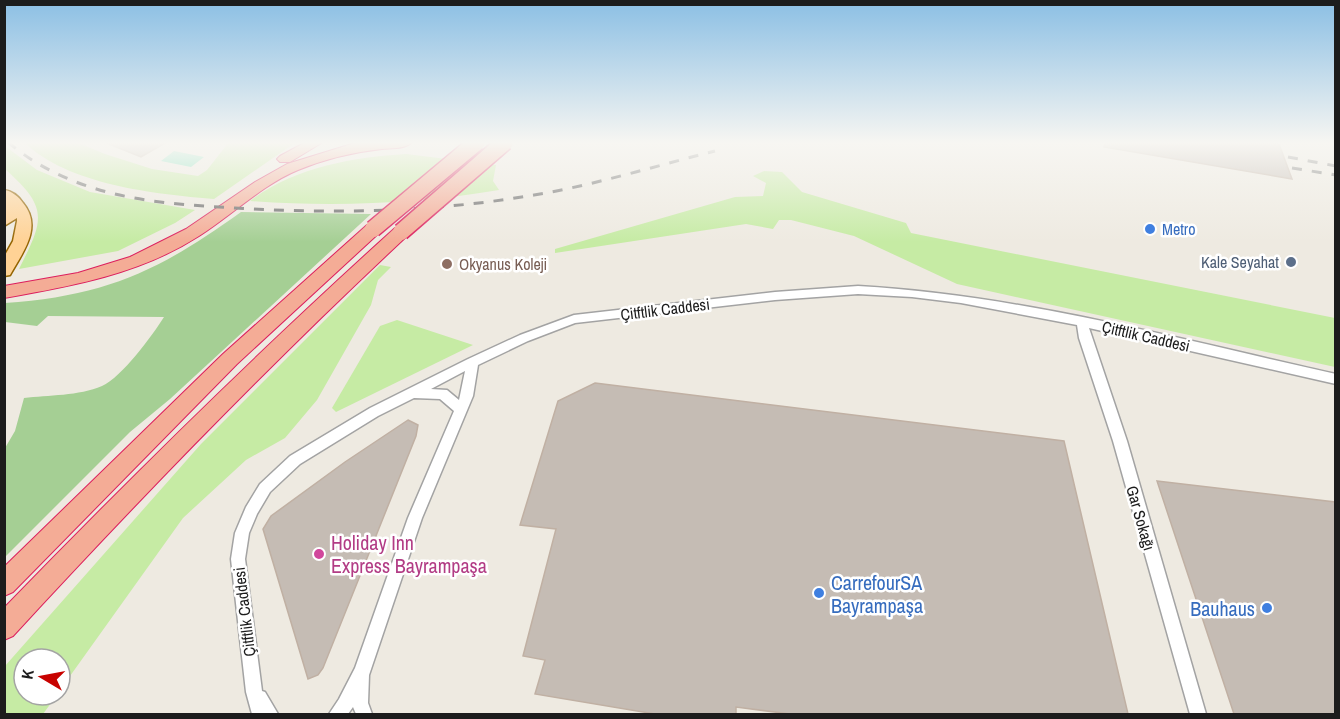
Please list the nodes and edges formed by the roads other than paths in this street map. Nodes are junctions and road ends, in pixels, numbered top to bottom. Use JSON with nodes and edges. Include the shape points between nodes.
{"nodes":[{"id":1,"x":260,"y":176,"type":"edge"},
{"id":2,"x":277,"y":176,"type":"edge"},
{"id":3,"x":437,"y":176,"type":"edge"},
{"id":4,"x":466,"y":176,"type":"edge"},
{"id":5,"x":7,"y":194,"type":"edge"},
{"id":6,"x":4,"y":221,"type":"edge"},
{"id":7,"x":7,"y":267,"type":"edge"},
{"id":8,"x":4,"y":281,"type":"edge"},
{"id":9,"x":4,"y":292,"type":"edge"},
{"id":10,"x":1082,"y":322,"type":"junction"},
{"id":11,"x":472,"y":362,"type":"junction"},
{"id":12,"x":1335,"y":378,"type":"edge"},
{"id":13,"x":408,"y":394,"type":"junction"},
{"id":14,"x":460,"y":410,"type":"junction"},
{"id":15,"x":4,"y":584,"type":"edge"},
{"id":16,"x":4,"y":627,"type":"edge"},
{"id":17,"x":362,"y":672,"type":"junction"},
{"id":18,"x":254,"y":692,"type":"junction"},
{"id":19,"x":260,"y":714,"type":"edge"},
{"id":20,"x":270,"y":714,"type":"edge"},
{"id":21,"x":337,"y":714,"type":"edge"},
{"id":22,"x":364,"y":714,"type":"edge"},
{"id":23,"x":1198,"y":714,"type":"edge"}],
"edges":[{"from":1,"to":8,"type":"highway","via":[[191,223],[143,249],[76,270]]},
{"from":2,"to":9,"type":"highway","via":[[192,232],[136,261],[80,279]]},
{"from":3,"to":15,"type":"highway","bridge":true,"via":[[230,359]]},
{"from":4,"to":16,"type":"highway","bridge":true,"via":[[336,290],[255,368]]},
{"from":5,"to":6,"type":"main road","via":[[10,217]]},
{"from":5,"to":7,"type":"main road","via":[[21,210],[25,225]]},
{"from":10,"to":11,"type":"street","name":"Çitftlik Caddesi","via":[[961,298],[858,290],[574,320]]},
{"from":10,"to":12,"type":"street","name":"Çitftlik Caddesi"},
{"from":10,"to":23,"type":"street","name":"Gar Sokağı"},
{"from":11,"to":13,"type":"street","name":"Çitftlik Caddesi"},
{"from":11,"to":14,"type":"street","via":[[467,396]]},
{"from":13,"to":14,"type":"street","via":[[443,394]]},
{"from":13,"to":18,"type":"street","name":"Çitftlik Caddesi","via":[[295,460],[274,477],[251,511],[238,559]]},
{"from":14,"to":17,"type":"street","via":[[415,518]]},
{"from":17,"to":21,"type":"street"},
{"from":17,"to":22,"type":"street","via":[[360,703]]},
{"from":18,"to":19,"type":"street","name":"Çitftlik Caddesi"},
{"from":18,"to":20,"type":"street"}]}
